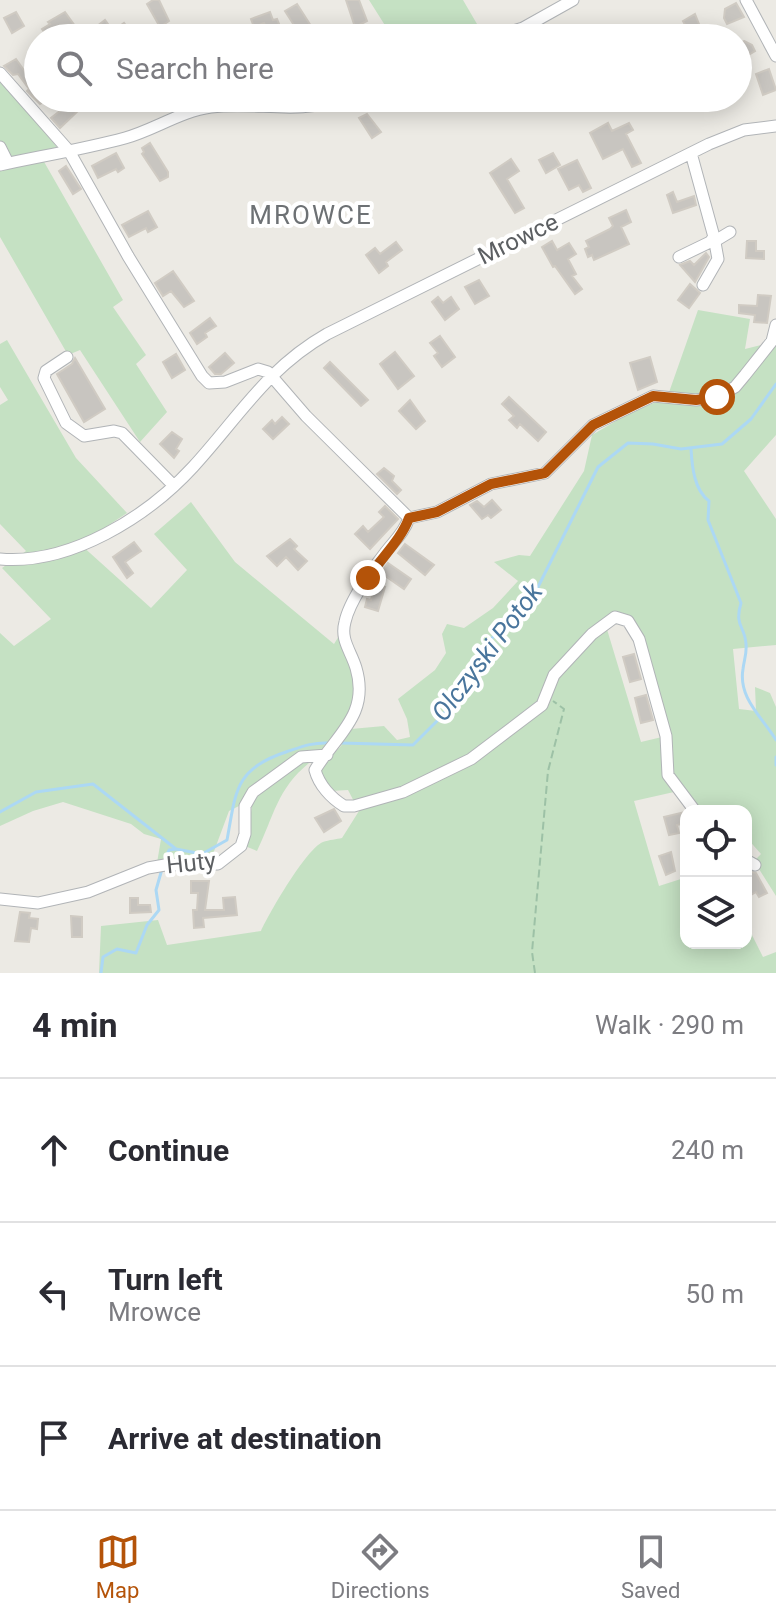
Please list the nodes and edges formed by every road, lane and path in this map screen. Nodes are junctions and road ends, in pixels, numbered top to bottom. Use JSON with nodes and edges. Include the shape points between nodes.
{"nodes":[{"id":1,"x":573,"y":0,"type":"edge"},
{"id":2,"x":750,"y":2,"type":"edge"},
{"id":3,"x":530,"y":24,"type":"edge"},
{"id":4,"x":776,"y":56,"type":"edge"},
{"id":5,"x":0,"y":73,"type":"edge"},
{"id":6,"x":24,"y":100,"type":"edge"},
{"id":7,"x":34,"y":112,"type":"edge"},
{"id":8,"x":193,"y":112,"type":"edge"},
{"id":9,"x":776,"y":126,"type":"edge"},
{"id":10,"x":0,"y":147,"type":"edge"},
{"id":11,"x":69,"y":151,"type":"junction"},
{"id":12,"x":691,"y":153,"type":"junction"},
{"id":13,"x":4,"y":164,"type":"edge"},
{"id":14,"x":730,"y":232,"type":"dead end"},
{"id":15,"x":714,"y":239,"type":"junction"},
{"id":16,"x":679,"y":257,"type":"dead end"},
{"id":17,"x":703,"y":285,"type":"dead end"},
{"id":18,"x":776,"y":325,"type":"edge"},
{"id":19,"x":67,"y":357,"type":"dead end"},
{"id":20,"x":271,"y":375,"type":"junction"},
{"id":21,"x":174,"y":486,"type":"junction"},
{"id":22,"x":409,"y":518,"type":"junction"},
{"id":23,"x":0,"y":559,"type":"edge"},
{"id":24,"x":546,"y":695,"type":"junction"},
{"id":25,"x":330,"y":752,"type":"junction"},
{"id":26,"x":690,"y":805,"type":"edge"},
{"id":27,"x":0,"y":899,"type":"edge"},
{"id":28,"x":535,"y":973,"type":"edge"}],
"edges":[{"from":1,"to":3,"type":"street"},
{"from":2,"to":4,"type":"street"},
{"from":5,"to":6,"type":"street"},
{"from":7,"to":11,"type":"street"},
{"from":8,"to":11,"type":"street","via":[[128,138]]},
{"from":9,"to":12,"type":"street","name":"Mrowce","via":[[738,132]]},
{"from":10,"to":13,"type":"street"},
{"from":11,"to":13,"type":"street"},
{"from":11,"to":20,"type":"street","via":[[202,376],[209,383],[258,369]]},
{"from":12,"to":15,"type":"street"},
{"from":12,"to":20,"type":"street","name":"Mrowce","via":[[333,331]]},
{"from":14,"to":15,"type":"street"},
{"from":15,"to":16,"type":"street"},
{"from":15,"to":17,"type":"street","via":[[718,259]]},
{"from":18,"to":22,"type":"street","via":[[772,341],[745,375],[717,397],[653,396],[593,425],[545,473],[491,484],[437,512]]},
{"from":19,"to":21,"type":"street","via":[[44,378],[66,423],[84,436],[122,433]]},
{"from":20,"to":21,"type":"street","name":"Mrowce"},
{"from":20,"to":22,"type":"street"},
{"from":21,"to":23,"type":"street","name":"Mrowce","via":[[76,548],[42,558]]},
{"from":22,"to":25,"type":"street","via":[[345,620],[343,639],[360,686],[356,713]]},
{"from":24,"to":25,"type":"street","via":[[542,705],[471,759],[369,802],[344,806],[320,783],[315,770]]},
{"from":24,"to":26,"type":"street","via":[[554,675],[592,634],[615,617],[628,621],[654,687],[666,736],[668,775]]},
{"from":24,"to":28,"type":"path","via":[[564,709],[548,771],[532,952]]},
{"from":25,"to":27,"type":"street","name":"Huty","via":[[301,757],[253,792],[245,806],[241,846],[218,864],[148,868],[88,892],[38,903]]}]}
